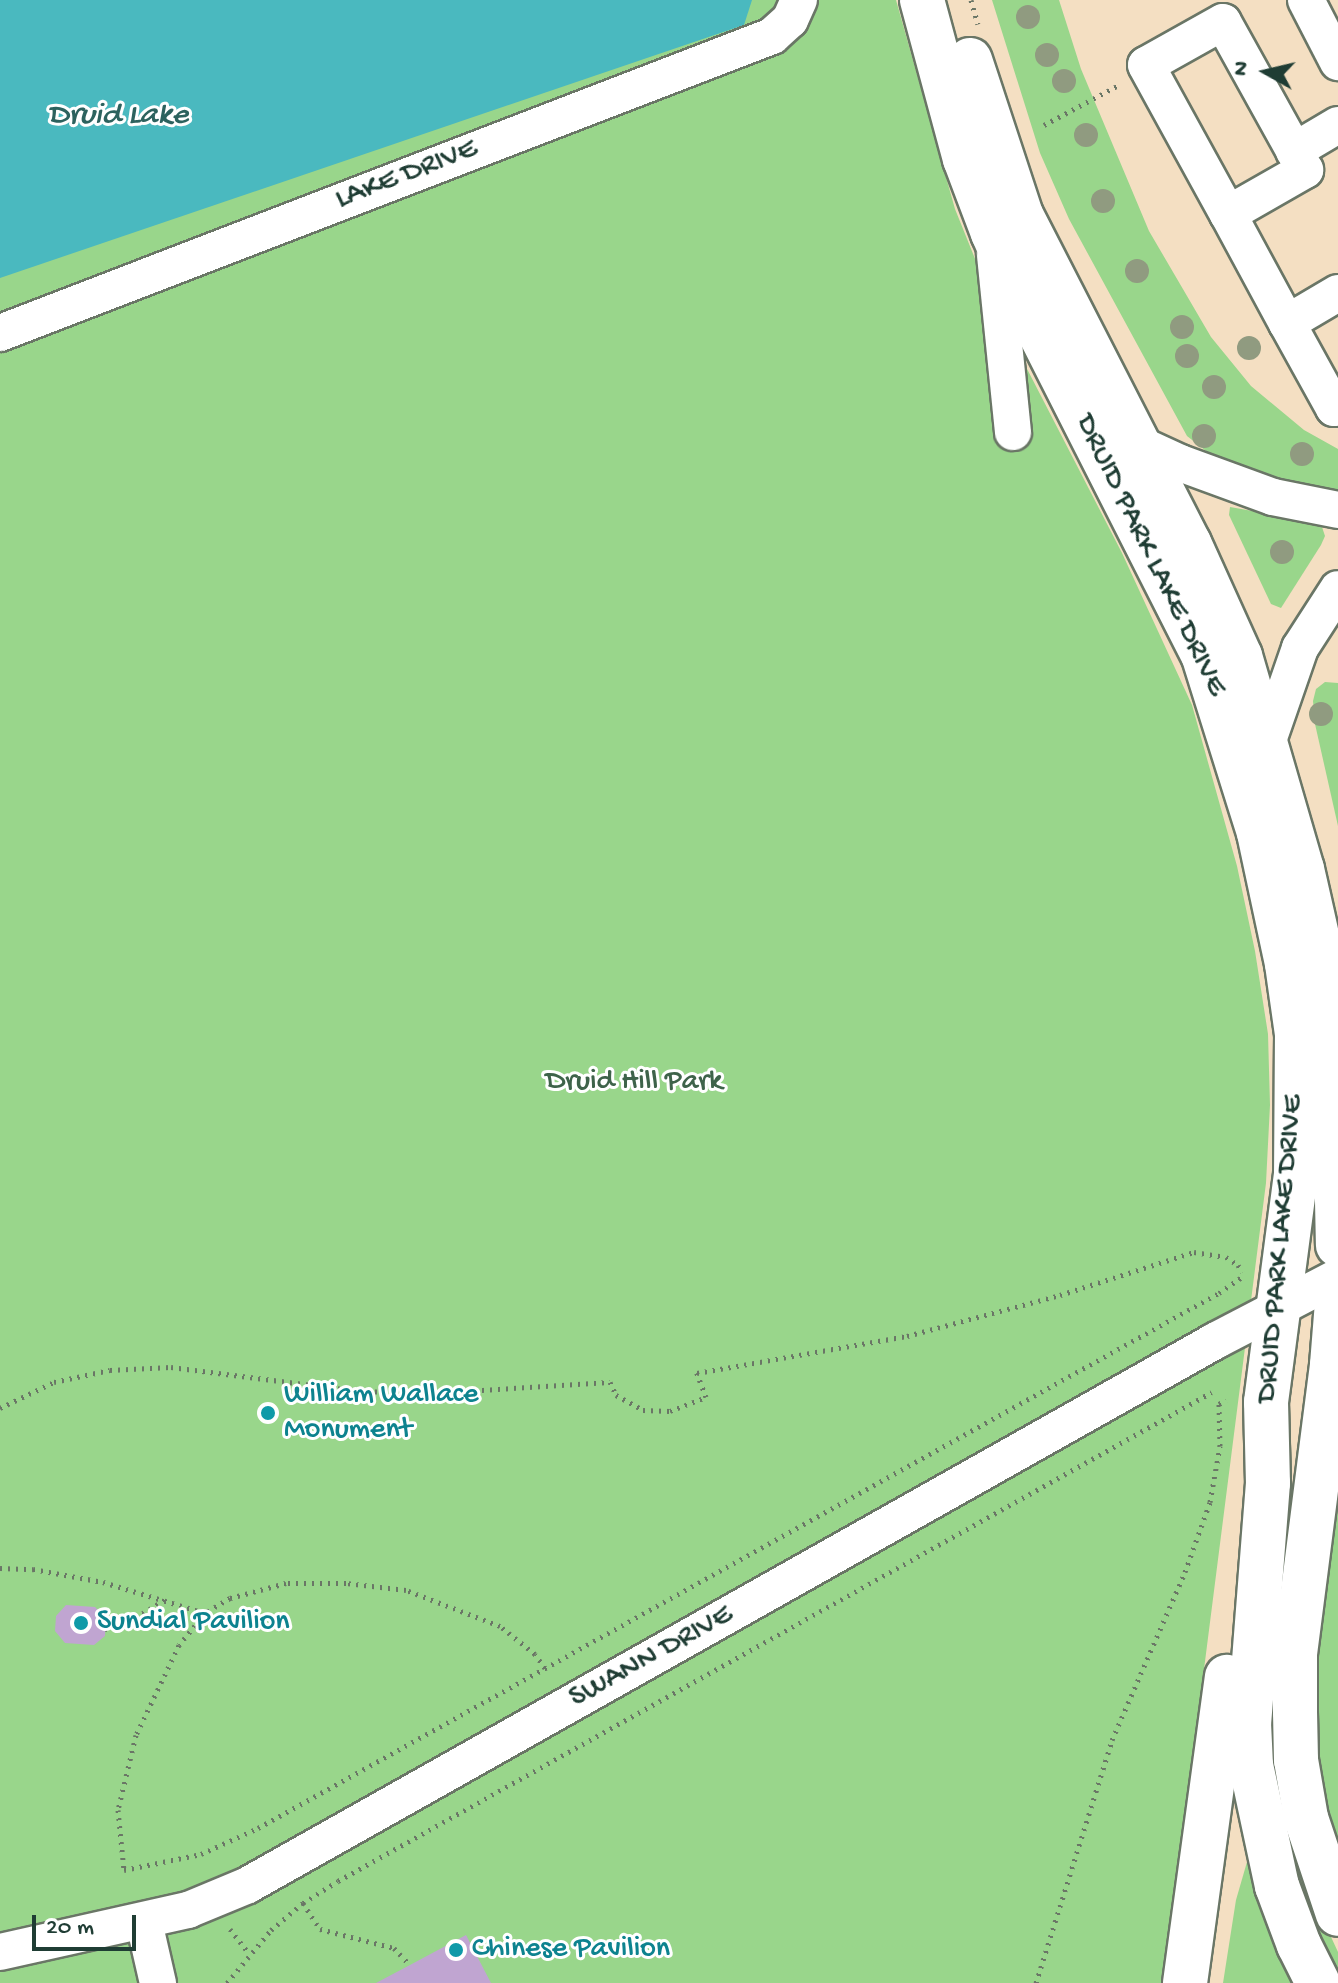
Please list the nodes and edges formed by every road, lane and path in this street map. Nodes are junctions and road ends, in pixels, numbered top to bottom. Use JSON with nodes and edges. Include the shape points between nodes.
{"nodes":[{"id":1,"x":799,"y":0,"type":"edge"},
{"id":2,"x":922,"y":0,"type":"edge"},
{"id":3,"x":953,"y":0,"type":"edge"},
{"id":4,"x":1306,"y":0,"type":"edge"},
{"id":5,"x":1338,"y":62,"type":"edge"},
{"id":6,"x":1122,"y":84,"type":"dead end"},
{"id":7,"x":1044,"y":125,"type":"dead end"},
{"id":8,"x":1338,"y":125,"type":"edge"},
{"id":9,"x":1294,"y":151,"type":"junction"},
{"id":10,"x":1228,"y":214,"type":"junction"},
{"id":11,"x":993,"y":233,"type":"junction"},
{"id":12,"x":1338,"y":293,"type":"edge"},
{"id":13,"x":1287,"y":323,"type":"junction"},
{"id":14,"x":0,"y":333,"type":"edge"},
{"id":15,"x":1338,"y":405,"type":"edge"},
{"id":16,"x":1013,"y":432,"type":"dead end"},
{"id":17,"x":1139,"y":444,"type":"junction"},
{"id":18,"x":1338,"y":510,"type":"edge"},
{"id":19,"x":1336,"y":600,"type":"edge"},
{"id":20,"x":1265,"y":741,"type":"junction"},
{"id":21,"x":1259,"y":833,"type":"junction"},
{"id":22,"x":1338,"y":1245,"type":"edge"},
{"id":23,"x":1338,"y":1277,"type":"edge"},
{"id":24,"x":1338,"y":1290,"type":"edge"},
{"id":25,"x":1281,"y":1305,"type":"junction"},
{"id":26,"x":1209,"y":1379,"type":"dead end"},
{"id":27,"x":1212,"y":1392,"type":"junction"},
{"id":28,"x":1250,"y":1398,"type":"junction"},
{"id":29,"x":1219,"y":1404,"type":"junction"},
{"id":30,"x":0,"y":1408,"type":"edge"},
{"id":31,"x":0,"y":1568,"type":"edge"},
{"id":32,"x":166,"y":1599,"type":"junction"},
{"id":33,"x":205,"y":1613,"type":"junction"},
{"id":34,"x":105,"y":1629,"type":"dead end"},
{"id":35,"x":545,"y":1668,"type":"junction"},
{"id":36,"x":303,"y":1903,"type":"junction"},
{"id":37,"x":1338,"y":1914,"type":"edge"},
{"id":38,"x":221,"y":1919,"type":"dead end"},
{"id":39,"x":144,"y":1922,"type":"junction"},
{"id":40,"x":0,"y":1952,"type":"edge"},
{"id":41,"x":249,"y":1953,"type":"junction"},
{"id":42,"x":410,"y":1965,"type":"dead end"},
{"id":43,"x":158,"y":1983,"type":"edge"},
{"id":44,"x":227,"y":1983,"type":"edge"},
{"id":45,"x":1036,"y":1983,"type":"edge"},
{"id":46,"x":1185,"y":1983,"type":"edge"},
{"id":47,"x":1318,"y":1983,"type":"edge"}],
"edges":[{"from":1,"to":14,"type":"street","name":"LAKE DRIVE","via":[[790,20],[772,36]]},
{"from":2,"to":11,"type":"main road","name":"DRUID PARK LAKE DRIVE","via":[[965,159]]},
{"from":3,"to":17,"type":"main road","name":"DRUID PARK LAKE DRIVE","via":[[984,114],[1021,215]]},
{"from":4,"to":5,"type":"street"},
{"from":6,"to":7,"type":"path"},
{"from":8,"to":9,"type":"street"},
{"from":9,"to":10,"type":"street","via":[[1305,170]]},
{"from":9,"to":10,"type":"street","via":[[1223,22],[1146,65]]},
{"from":10,"to":13,"type":"street"},
{"from":11,"to":16,"type":"street"},
{"from":11,"to":21,"type":"main road","name":"DRUID PARK LAKE DRIVE","via":[[1203,654]]},
{"from":12,"to":13,"type":"street"},
{"from":13,"to":15,"type":"street","via":[[1334,408]]},
{"from":17,"to":18,"type":"street","via":[[1273,497]]},
{"from":17,"to":20,"type":"main road","name":"DRUID PARK LAKE DRIVE","via":[[1240,656]]},
{"from":19,"to":20,"type":"street","via":[[1300,648]]},
{"from":20,"to":21,"type":"street"},
{"from":20,"to":22,"type":"main road","name":"DRUID PARK LAKE DRIVE","via":[[1323,962],[1335,1105]]},
{"from":21,"to":25,"type":"main road","name":"DRUID PARK LAKE DRIVE","via":[[1297,1034],[1296,1174]]},
{"from":23,"to":25,"type":"street","name":"SWANN DRIVE"},
{"from":24,"to":37,"type":"main road","name":"DRUID PARK LAKE DRIVE","via":[[1295,1652],[1295,1712],[1306,1818]]},
{"from":25,"to":28,"type":"main road","name":"DRUID PARK LAKE DRIVE"},
{"from":25,"to":39,"type":"street","name":"SWANN DRIVE","via":[[248,1885]]},
{"from":26,"to":27,"type":"path"},
{"from":27,"to":29,"type":"path"},
{"from":27,"to":36,"type":"path"},
{"from":28,"to":29,"type":"path"},
{"from":28,"to":46,"type":"main road"},
{"from":28,"to":47,"type":"main road","name":"DRUID PARK LAKE DRIVE","via":[[1268,1483],[1250,1680],[1251,1765],[1277,1886]]},
{"from":29,"to":45,"type":"path","via":[[1220,1446],[1210,1502],[1112,1740]]},
{"from":30,"to":35,"type":"path","via":[[54,1382],[110,1370],[171,1367],[418,1394],[610,1382],[616,1395],[643,1410],[670,1411],[706,1397],[697,1373],[907,1336],[1194,1252],[1238,1265],[1244,1276],[1219,1293]]},
{"from":31,"to":32,"type":"path","via":[[103,1582]]},
{"from":32,"to":33,"type":"path"},
{"from":32,"to":34,"type":"path","via":[[122,1626]]},
{"from":33,"to":35,"type":"path","via":[[230,1598],[286,1583],[406,1590],[500,1626]]},
{"from":33,"to":35,"type":"path","via":[[179,1645],[136,1735],[118,1810],[124,1870],[167,1863],[228,1843]]},
{"from":36,"to":41,"type":"path"},
{"from":36,"to":42,"type":"path","via":[[320,1929],[394,1948]]},
{"from":38,"to":41,"type":"path"},
{"from":39,"to":40,"type":"street","name":"SWANN DRIVE"},
{"from":39,"to":43,"type":"street"},
{"from":41,"to":44,"type":"path"}]}
